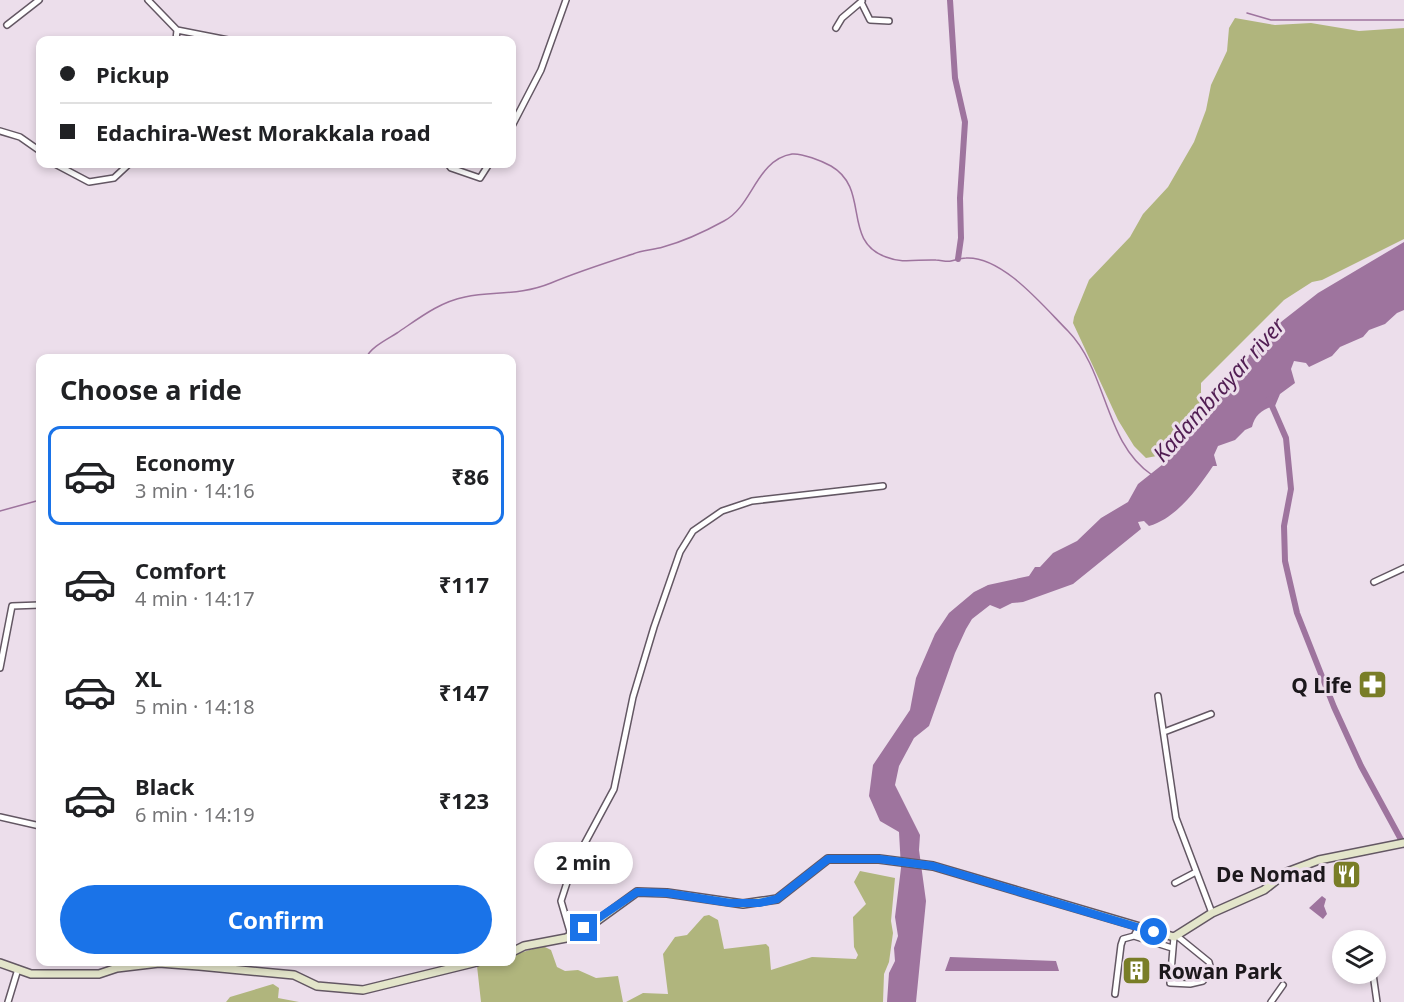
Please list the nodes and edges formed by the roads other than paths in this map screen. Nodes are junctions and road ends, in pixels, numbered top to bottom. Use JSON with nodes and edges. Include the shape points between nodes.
{"nodes":[{"id":1,"x":39,"y":0,"type":"edge"},
{"id":2,"x":148,"y":0,"type":"edge"},
{"id":3,"x":566,"y":0,"type":"edge"},
{"id":4,"x":862,"y":1,"type":"edge"},
{"id":5,"x":890,"y":21,"type":"dead end"},
{"id":6,"x":7,"y":25,"type":"dead end"},
{"id":7,"x":836,"y":27,"type":"dead end"},
{"id":8,"x":177,"y":30,"type":"junction"},
{"id":9,"x":176,"y":36,"type":"edge"},
{"id":10,"x":208,"y":36,"type":"edge"},
{"id":11,"x":516,"y":118,"type":"edge"},
{"id":12,"x":0,"y":131,"type":"edge"},
{"id":13,"x":36,"y":148,"type":"edge"},
{"id":14,"x":63,"y":168,"type":"edge"},
{"id":15,"x":125,"y":168,"type":"edge"},
{"id":16,"x":451,"y":168,"type":"edge"},
{"id":17,"x":486,"y":168,"type":"edge"},
{"id":18,"x":883,"y":486,"type":"dead end"},
{"id":19,"x":1404,"y":568,"type":"edge"},
{"id":20,"x":1374,"y":582,"type":"dead end"},
{"id":21,"x":36,"y":605,"type":"edge"},
{"id":22,"x":0,"y":668,"type":"edge"},
{"id":23,"x":1158,"y":696,"type":"dead end"},
{"id":24,"x":1210,"y":714,"type":"dead end"},
{"id":25,"x":1164,"y":732,"type":"junction"},
{"id":26,"x":0,"y":817,"type":"edge"},
{"id":27,"x":36,"y":825,"type":"edge"},
{"id":28,"x":1402,"y":843,"type":"edge"},
{"id":29,"x":1196,"y":872,"type":"junction"},
{"id":30,"x":1175,"y":883,"type":"dead end"},
{"id":31,"x":1212,"y":913,"type":"junction"},
{"id":32,"x":1138,"y":928,"type":"junction"},
{"id":33,"x":571,"y":935,"type":"junction"},
{"id":34,"x":1134,"y":936,"type":"junction"},
{"id":35,"x":1175,"y":937,"type":"junction"},
{"id":36,"x":1172,"y":948,"type":"junction"},
{"id":37,"x":516,"y":951,"type":"edge"},
{"id":38,"x":0,"y":963,"type":"edge"},
{"id":39,"x":115,"y":966,"type":"edge"},
{"id":40,"x":199,"y":966,"type":"edge"},
{"id":41,"x":461,"y":966,"type":"edge"},
{"id":42,"x":18,"y":969,"type":"junction"},
{"id":43,"x":1374,"y":984,"type":"edge"},
{"id":44,"x":1283,"y":985,"type":"dead end"},
{"id":45,"x":1114,"y":994,"type":"dead end"},
{"id":46,"x":8,"y":1002,"type":"edge"},
{"id":47,"x":1271,"y":1002,"type":"edge"},
{"id":48,"x":1377,"y":1002,"type":"edge"}],
"edges":[{"from":1,"to":6,"type":"street"},
{"from":2,"to":8,"type":"street"},
{"from":3,"to":11,"type":"street","via":[[541,70]]},
{"from":4,"to":5,"type":"street","via":[[870,20]]},
{"from":4,"to":7,"type":"street"},
{"from":8,"to":9,"type":"street"},
{"from":8,"to":10,"type":"street"},
{"from":12,"to":13,"type":"street","via":[[20,137]]},
{"from":14,"to":15,"type":"street","via":[[89,182],[114,178]]},
{"from":16,"to":17,"type":"street","via":[[480,178]]},
{"from":18,"to":33,"type":"street","via":[[752,501],[722,511],[693,531],[680,552],[654,627],[633,697],[614,789],[572,867],[561,901]]},
{"from":19,"to":20,"type":"street"},
{"from":21,"to":22,"type":"street","via":[[12,606]]},
{"from":23,"to":25,"type":"street"},
{"from":24,"to":25,"type":"street"},
{"from":25,"to":29,"type":"street","via":[[1176,818]]},
{"from":26,"to":27,"type":"street"},
{"from":28,"to":31,"type":"main road","via":[[1319,860],[1287,872],[1264,890]]},
{"from":29,"to":30,"type":"street"},
{"from":29,"to":31,"type":"street"},
{"from":31,"to":35,"type":"main road"},
{"from":32,"to":33,"type":"main road","via":[[933,866],[879,859],[828,859],[777,899],[743,904],[637,892]]},
{"from":32,"to":34,"type":"street"},
{"from":32,"to":35,"type":"main road"},
{"from":33,"to":37,"type":"main road"},
{"from":34,"to":36,"type":"street"},
{"from":34,"to":45,"type":"street","via":[[1126,936],[1121,945]]},
{"from":35,"to":36,"type":"street"},
{"from":35,"to":36,"type":"street","via":[[1209,962],[1211,970],[1203,981],[1170,983]]},
{"from":38,"to":42,"type":"main road"},
{"from":39,"to":42,"type":"main road","via":[[99,975],[31,974]]},
{"from":40,"to":41,"type":"main road","via":[[294,975],[317,986],[363,990]]},
{"from":42,"to":46,"type":"street"},
{"from":43,"to":48,"type":"street"},
{"from":44,"to":47,"type":"street"}]}
